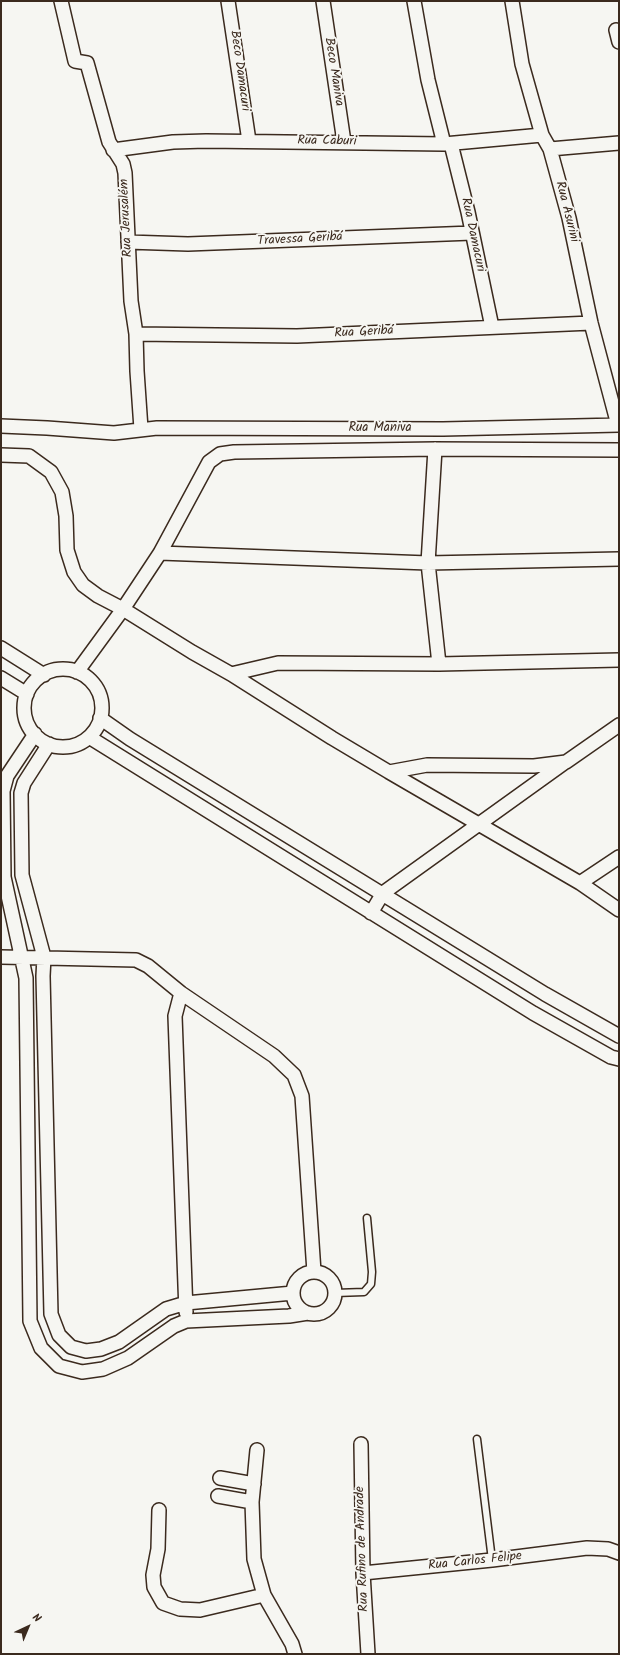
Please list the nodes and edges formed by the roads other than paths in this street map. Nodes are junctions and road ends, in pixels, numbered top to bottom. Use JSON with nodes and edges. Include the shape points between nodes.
{"nodes":[{"id":1,"x":62,"y":1,"type":"edge"},
{"id":2,"x":228,"y":1,"type":"edge"},
{"id":3,"x":323,"y":1,"type":"edge"},
{"id":4,"x":414,"y":1,"type":"edge"},
{"id":5,"x":512,"y":1,"type":"edge"},
{"id":6,"x":542,"y":135,"type":"junction"},
{"id":7,"x":249,"y":141,"type":"junction"},
{"id":8,"x":344,"y":142,"type":"junction"},
{"id":9,"x":619,"y":143,"type":"edge"},
{"id":10,"x":448,"y":144,"type":"junction"},
{"id":11,"x":550,"y":149,"type":"junction"},
{"id":12,"x":113,"y":150,"type":"junction"},
{"id":13,"x":472,"y":234,"type":"junction"},
{"id":14,"x":128,"y":242,"type":"junction"},
{"id":15,"x":591,"y":323,"type":"junction"},
{"id":16,"x":492,"y":328,"type":"junction"},
{"id":17,"x":136,"y":334,"type":"junction"},
{"id":18,"x":618,"y":425,"type":"edge"},
{"id":19,"x":1,"y":426,"type":"edge"},
{"id":20,"x":141,"y":430,"type":"junction"},
{"id":21,"x":435,"y":449,"type":"junction"},
{"id":22,"x":619,"y":450,"type":"edge"},
{"id":23,"x":1,"y":455,"type":"edge"},
{"id":24,"x":160,"y":553,"type":"junction"},
{"id":25,"x":619,"y":559,"type":"edge"},
{"id":26,"x":428,"y":563,"type":"junction"},
{"id":27,"x":123,"y":609,"type":"junction"},
{"id":28,"x":1,"y":648,"type":"edge"},
{"id":29,"x":619,"y":660,"type":"edge"},
{"id":30,"x":439,"y":664,"type":"junction"},
{"id":31,"x":77,"y":672,"type":"junction"},
{"id":32,"x":231,"y":674,"type":"junction"},
{"id":33,"x":44,"y":675,"type":"junction"},
{"id":34,"x":1,"y":678,"type":"edge"},
{"id":35,"x":27,"y":694,"type":"junction"},
{"id":36,"x":100,"y":718,"type":"junction"},
{"id":37,"x":619,"y":725,"type":"edge"},
{"id":38,"x":34,"y":734,"type":"junction"},
{"id":39,"x":89,"y":737,"type":"junction"},
{"id":40,"x":49,"y":744,"type":"junction"},
{"id":41,"x":566,"y":762,"type":"junction"},
{"id":42,"x":389,"y":772,"type":"junction"},
{"id":43,"x":479,"y":824,"type":"junction"},
{"id":44,"x":619,"y":858,"type":"edge"},
{"id":45,"x":580,"y":883,"type":"junction"},
{"id":46,"x":383,"y":893,"type":"junction"},
{"id":47,"x":619,"y":910,"type":"edge"},
{"id":48,"x":371,"y":913,"type":"junction"},
{"id":49,"x":1,"y":957,"type":"edge"},
{"id":50,"x":21,"y":957,"type":"junction"},
{"id":51,"x":44,"y":957,"type":"junction"},
{"id":52,"x":181,"y":993,"type":"junction"},
{"id":53,"x":545,"y":994,"type":"junction"},
{"id":54,"x":533,"y":1014,"type":"junction"},
{"id":55,"x":619,"y":1036,"type":"edge"},
{"id":56,"x":619,"y":1059,"type":"edge"},
{"id":57,"x":368,"y":1218,"type":"dead end"},
{"id":58,"x":314,"y":1272,"type":"junction"},
{"id":59,"x":293,"y":1293,"type":"junction"},
{"id":60,"x":335,"y":1293,"type":"junction"},
{"id":61,"x":186,"y":1303,"type":"junction"},
{"id":62,"x":308,"y":1313,"type":"junction"},
{"id":63,"x":186,"y":1322,"type":"junction"},
{"id":64,"x":477,"y":1439,"type":"dead end"},
{"id":65,"x":361,"y":1444,"type":"dead end"},
{"id":66,"x":257,"y":1450,"type":"dead end"},
{"id":67,"x":220,"y":1478,"type":"dead end"},
{"id":68,"x":254,"y":1484,"type":"junction"},
{"id":69,"x":218,"y":1496,"type":"dead end"},
{"id":70,"x":252,"y":1502,"type":"junction"},
{"id":71,"x":159,"y":1510,"type":"dead end"},
{"id":72,"x":619,"y":1553,"type":"edge"},
{"id":73,"x":492,"y":1560,"type":"junction"},
{"id":74,"x":363,"y":1573,"type":"junction"},
{"id":75,"x":264,"y":1595,"type":"junction"},
{"id":76,"x":296,"y":1654,"type":"edge"},
{"id":77,"x":368,"y":1654,"type":"edge"}],
"edges":[{"from":1,"to":12,"type":"street","name":"Rua Jerusalém","via":[[74,61],[87,63]]},
{"from":2,"to":7,"type":"street","name":"Beco Damacuri"},
{"from":3,"to":8,"type":"street","name":"Beco Maniva"},
{"from":4,"to":10,"type":"street","name":"Rua Damacuri","via":[[428,80]]},
{"from":5,"to":6,"type":"street","name":"Rua Asurini","via":[[522,64]]},
{"from":6,"to":10,"type":"street","name":"Rua Caburi"},
{"from":6,"to":11,"type":"street","name":"Rua Asurini"},
{"from":7,"to":8,"type":"street","name":"Rua Caburi"},
{"from":7,"to":12,"type":"street","name":"Rua Caburi","via":[[173,142]]},
{"from":8,"to":10,"type":"street","name":"Rua Caburi"},
{"from":9,"to":11,"type":"street"},
{"from":10,"to":13,"type":"street","name":"Rua Damacuri"},
{"from":11,"to":15,"type":"street","name":"Rua Asurini","via":[[569,218]]},
{"from":12,"to":14,"type":"street","name":"Rua Jerusalém","via":[[123,164],[125,172]]},
{"from":13,"to":14,"type":"street","name":"Travessa Geribá","via":[[188,244]]},
{"from":13,"to":16,"type":"street","name":"Rua Damacuri"},
{"from":14,"to":17,"type":"street","name":"Rua Jerusalém","via":[[131,301]]},
{"from":15,"to":16,"type":"street","name":"Rua Geribá"},
{"from":15,"to":18,"type":"street","name":"Rua Asurini"},
{"from":16,"to":17,"type":"street","name":"Rua Geribá","via":[[297,336]]},
{"from":17,"to":20,"type":"street","name":"Rua Jerusalém"},
{"from":18,"to":20,"type":"street","name":"Rua Maniva","via":[[443,429]]},
{"from":19,"to":20,"type":"street","name":"Rua Maniva","via":[[114,433]]},
{"from":21,"to":22,"type":"street"},
{"from":21,"to":24,"type":"street","via":[[220,454],[209,462]]},
{"from":21,"to":26,"type":"street"},
{"from":23,"to":27,"type":"street","via":[[29,456],[51,472],[62,492],[67,550],[74,572],[83,585]]},
{"from":24,"to":26,"type":"street"},
{"from":24,"to":27,"type":"street"},
{"from":25,"to":26,"type":"street"},
{"from":26,"to":30,"type":"street"},
{"from":27,"to":31,"type":"street"},
{"from":27,"to":32,"type":"street"},
{"from":28,"to":33,"type":"street"},
{"from":29,"to":30,"type":"street"},
{"from":30,"to":32,"type":"street","via":[[278,663]]},
{"from":31,"to":33,"type":"street","via":[[60,670]]},
{"from":31,"to":36,"type":"street","via":[[92,682],[97,689],[102,706]]},
{"from":32,"to":42,"type":"street"},
{"from":33,"to":35,"type":"street","via":[[34,683]]},
{"from":34,"to":35,"type":"street"},
{"from":35,"to":38,"type":"street","via":[[24,711]]},
{"from":36,"to":39,"type":"street"},
{"from":36,"to":46,"type":"street","via":[[130,739]]},
{"from":37,"to":41,"type":"street"},
{"from":38,"to":40,"type":"street"},
{"from":38,"to":50,"type":"street","via":[[7,776],[3,791],[4,877]]},
{"from":39,"to":40,"type":"street","via":[[66,747]]},
{"from":39,"to":48,"type":"street"},
{"from":40,"to":51,"type":"street","via":[[24,783],[21,793],[22,875]]},
{"from":41,"to":42,"type":"street","via":[[534,766],[427,765]]},
{"from":41,"to":43,"type":"street"},
{"from":42,"to":43,"type":"street"},
{"from":43,"to":45,"type":"street"},
{"from":43,"to":46,"type":"street"},
{"from":44,"to":45,"type":"street"},
{"from":45,"to":47,"type":"street"},
{"from":46,"to":48,"type":"street"},
{"from":46,"to":53,"type":"street"},
{"from":48,"to":54,"type":"street"},
{"from":49,"to":50,"type":"street"},
{"from":50,"to":51,"type":"street"},
{"from":50,"to":63,"type":"street","via":[[26,978],[30,1321],[41,1348],[59,1366],[82,1372],[103,1369],[128,1358],[174,1326]]},
{"from":51,"to":52,"type":"street","via":[[136,960],[148,966]]},
{"from":51,"to":61,"type":"street","via":[[51,1314],[59,1335],[71,1347],[86,1351],[101,1349],[119,1342],[166,1309]]},
{"from":52,"to":58,"type":"street","via":[[274,1056],[294,1075],[302,1096]]},
{"from":52,"to":61,"type":"street","via":[[175,1016]]},
{"from":53,"to":54,"type":"street"},
{"from":53,"to":55,"type":"street"},
{"from":54,"to":56,"type":"street"},
{"from":57,"to":60,"type":"lane","via":[[371,1284],[364,1292]]},
{"from":58,"to":59,"type":"street","via":[[301,1276]]},
{"from":58,"to":60,"type":"street","via":[[326,1276],[334,1286]]},
{"from":59,"to":61,"type":"street"},
{"from":59,"to":62,"type":"street","via":[[297,1305]]},
{"from":60,"to":62,"type":"street","via":[[334,1300],[326,1310]]},
{"from":61,"to":63,"type":"street"},
{"from":62,"to":63,"type":"street"},
{"from":64,"to":73,"type":"lane"},
{"from":65,"to":74,"type":"street","name":"Rua Rufino de Andrade"},
{"from":66,"to":68,"type":"street"},
{"from":67,"to":68,"type":"street"},
{"from":68,"to":70,"type":"street"},
{"from":69,"to":70,"type":"street"},
{"from":70,"to":75,"type":"street","via":[[254,1559]]},
{"from":71,"to":75,"type":"street","via":[[158,1549],[153,1575],[154,1587],[163,1603],[180,1610],[200,1610]]},
{"from":72,"to":73,"type":"street","name":"Rua Carlos Felipe","via":[[608,1549],[587,1548]]},
{"from":73,"to":74,"type":"street","name":"Rua Carlos Felipe"},
{"from":74,"to":77,"type":"street","name":"Rua Rufino de Andrade"},
{"from":75,"to":76,"type":"street"}]}
